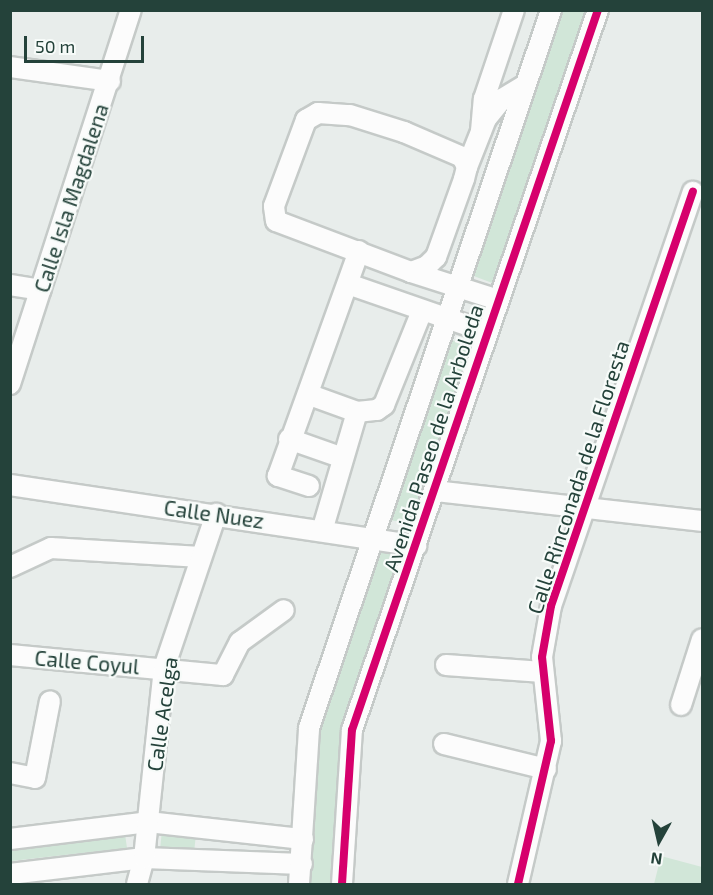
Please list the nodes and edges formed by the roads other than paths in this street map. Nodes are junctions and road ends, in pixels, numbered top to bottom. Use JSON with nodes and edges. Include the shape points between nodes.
{"nodes":[{"id":1,"x":130,"y":10,"type":"edge"},
{"id":2,"x":514,"y":10,"type":"edge"},
{"id":3,"x":551,"y":10,"type":"edge"},
{"id":4,"x":598,"y":10,"type":"edge"},
{"id":5,"x":10,"y":67,"type":"edge"},
{"id":6,"x":110,"y":81,"type":"junction"},
{"id":7,"x":525,"y":85,"type":"junction"},
{"id":8,"x":481,"y":131,"type":"junction"},
{"id":9,"x":467,"y":167,"type":"junction"},
{"id":10,"x":693,"y":192,"type":"dead end"},
{"id":11,"x":359,"y":251,"type":"junction"},
{"id":12,"x":411,"y":272,"type":"junction"},
{"id":13,"x":348,"y":284,"type":"junction"},
{"id":14,"x":10,"y":285,"type":"edge"},
{"id":15,"x":455,"y":288,"type":"junction"},
{"id":16,"x":40,"y":290,"type":"junction"},
{"id":17,"x":498,"y":300,"type":"junction"},
{"id":18,"x":422,"y":311,"type":"junction"},
{"id":19,"x":445,"y":319,"type":"junction"},
{"id":20,"x":487,"y":332,"type":"junction"},
{"id":21,"x":10,"y":384,"type":"edge"},
{"id":22,"x":310,"y":395,"type":"junction"},
{"id":23,"x":357,"y":412,"type":"junction"},
{"id":24,"x":289,"y":439,"type":"junction"},
{"id":25,"x":343,"y":458,"type":"junction"},
{"id":26,"x":10,"y":485,"type":"edge"},
{"id":27,"x":309,"y":486,"type":"dead end"},
{"id":28,"x":435,"y":491,"type":"junction"},
{"id":29,"x":584,"y":508,"type":"junction"},
{"id":30,"x":216,"y":514,"type":"junction"},
{"id":31,"x":702,"y":521,"type":"edge"},
{"id":32,"x":321,"y":531,"type":"junction"},
{"id":33,"x":372,"y":539,"type":"junction"},
{"id":34,"x":416,"y":546,"type":"junction"},
{"id":35,"x":201,"y":557,"type":"junction"},
{"id":36,"x":10,"y":567,"type":"edge"},
{"id":37,"x":284,"y":610,"type":"dead end"},
{"id":38,"x":702,"y":639,"type":"edge"},
{"id":39,"x":10,"y":656,"type":"edge"},
{"id":40,"x":446,"y":665,"type":"dead end"},
{"id":41,"x":164,"y":668,"type":"junction"},
{"id":42,"x":543,"y":672,"type":"junction"},
{"id":43,"x":50,"y":701,"type":"dead end"},
{"id":44,"x":681,"y":705,"type":"dead end"},
{"id":45,"x":444,"y":744,"type":"dead end"},
{"id":46,"x":546,"y":769,"type":"junction"},
{"id":47,"x":10,"y":773,"type":"edge"},
{"id":48,"x":148,"y":822,"type":"junction"},
{"id":49,"x":303,"y":838,"type":"junction"},
{"id":50,"x":10,"y":839,"type":"edge"},
{"id":51,"x":144,"y":858,"type":"junction"},
{"id":52,"x":302,"y":864,"type":"junction"},
{"id":53,"x":10,"y":874,"type":"edge"},
{"id":54,"x":137,"y":885,"type":"edge"},
{"id":55,"x":299,"y":885,"type":"edge"},
{"id":56,"x":342,"y":885,"type":"edge"},
{"id":57,"x":518,"y":885,"type":"edge"}],
"edges":[{"from":1,"to":6,"type":"street","name":"Calle Isla Magdalena"},
{"from":2,"to":8,"type":"street","via":[[484,99]]},
{"from":3,"to":7,"type":"street","name":"Avenida Paseo de la Arboleda"},
{"from":4,"to":17,"type":"street","name":"Avenida Paseo de la Arboleda"},
{"from":5,"to":6,"type":"street"},
{"from":6,"to":16,"type":"street","name":"Calle Isla Magdalena"},
{"from":7,"to":8,"type":"street","via":[[502,99]]},
{"from":7,"to":15,"type":"street","name":"Avenida Paseo de la Arboleda"},
{"from":8,"to":9,"type":"street"},
{"from":9,"to":11,"type":"street","via":[[452,150],[404,132],[350,115],[310,116],[273,217],[280,223]]},
{"from":9,"to":12,"type":"street","via":[[436,257],[427,266]]},
{"from":10,"to":29,"type":"street","name":"Calle Rinconada de la Floresta"},
{"from":11,"to":12,"type":"street"},
{"from":11,"to":13,"type":"street"},
{"from":12,"to":15,"type":"street"},
{"from":13,"to":18,"type":"street"},
{"from":13,"to":22,"type":"street"},
{"from":14,"to":16,"type":"street"},
{"from":15,"to":17,"type":"street"},
{"from":15,"to":19,"type":"street","name":"Avenida Paseo de la Arboleda"},
{"from":16,"to":21,"type":"street","name":"Calle Isla Magdalena"},
{"from":17,"to":20,"type":"street","name":"Avenida Paseo de la Arboleda"},
{"from":18,"to":19,"type":"street"},
{"from":18,"to":23,"type":"street","via":[[384,405],[377,410]]},
{"from":19,"to":20,"type":"street"},
{"from":19,"to":33,"type":"street","name":"Avenida Paseo de la Arboleda"},
{"from":20,"to":28,"type":"street","name":"Avenida Paseo de la Arboleda"},
{"from":22,"to":23,"type":"street"},
{"from":22,"to":24,"type":"street"},
{"from":23,"to":25,"type":"street"},
{"from":24,"to":25,"type":"street"},
{"from":24,"to":27,"type":"street","via":[[278,476]]},
{"from":25,"to":32,"type":"street"},
{"from":26,"to":30,"type":"street","name":"Calle Nuez"},
{"from":28,"to":29,"type":"street"},
{"from":28,"to":34,"type":"street","name":"Avenida Paseo de la Arboleda"},
{"from":29,"to":31,"type":"street"},
{"from":29,"to":42,"type":"street","name":"Calle Rinconada de la Floresta","via":[[552,606]]},
{"from":30,"to":32,"type":"street","name":"Calle Nuez"},
{"from":30,"to":35,"type":"street","name":"Calle Acelga"},
{"from":32,"to":33,"type":"street","name":"Calle Nuez"},
{"from":33,"to":34,"type":"street","name":"Calle Nuez"},
{"from":33,"to":49,"type":"street","name":"Avenida Paseo de la Arboleda","via":[[309,728]]},
{"from":34,"to":56,"type":"street","name":"Avenida Paseo de la Arboleda","via":[[352,730]]},
{"from":35,"to":36,"type":"street","via":[[51,548]]},
{"from":35,"to":41,"type":"street","name":"Calle Acelga"},
{"from":37,"to":41,"type":"street","name":"Calle Coyul","via":[[240,642],[223,675]]},
{"from":38,"to":44,"type":"street"},
{"from":39,"to":41,"type":"street","name":"Calle Coyul"},
{"from":40,"to":42,"type":"street","via":[[508,666]]},
{"from":41,"to":48,"type":"street","name":"Calle Acelga"},
{"from":42,"to":46,"type":"street","name":"Calle Rinconada de la Floresta","via":[[550,725]]},
{"from":43,"to":47,"type":"street","via":[[35,778]]},
{"from":45,"to":46,"type":"street"},
{"from":46,"to":57,"type":"street","name":"Calle Rinconada de la Floresta"},
{"from":48,"to":49,"type":"street"},
{"from":48,"to":50,"type":"street"},
{"from":48,"to":51,"type":"street","name":"Calle Acelga"},
{"from":49,"to":52,"type":"street","name":"Avenida Paseo de la Arboleda"},
{"from":51,"to":52,"type":"street"},
{"from":51,"to":53,"type":"street"},
{"from":51,"to":54,"type":"street","name":"Calle Acelga"},
{"from":52,"to":55,"type":"street","name":"Avenida Paseo de la Arboleda"}]}
